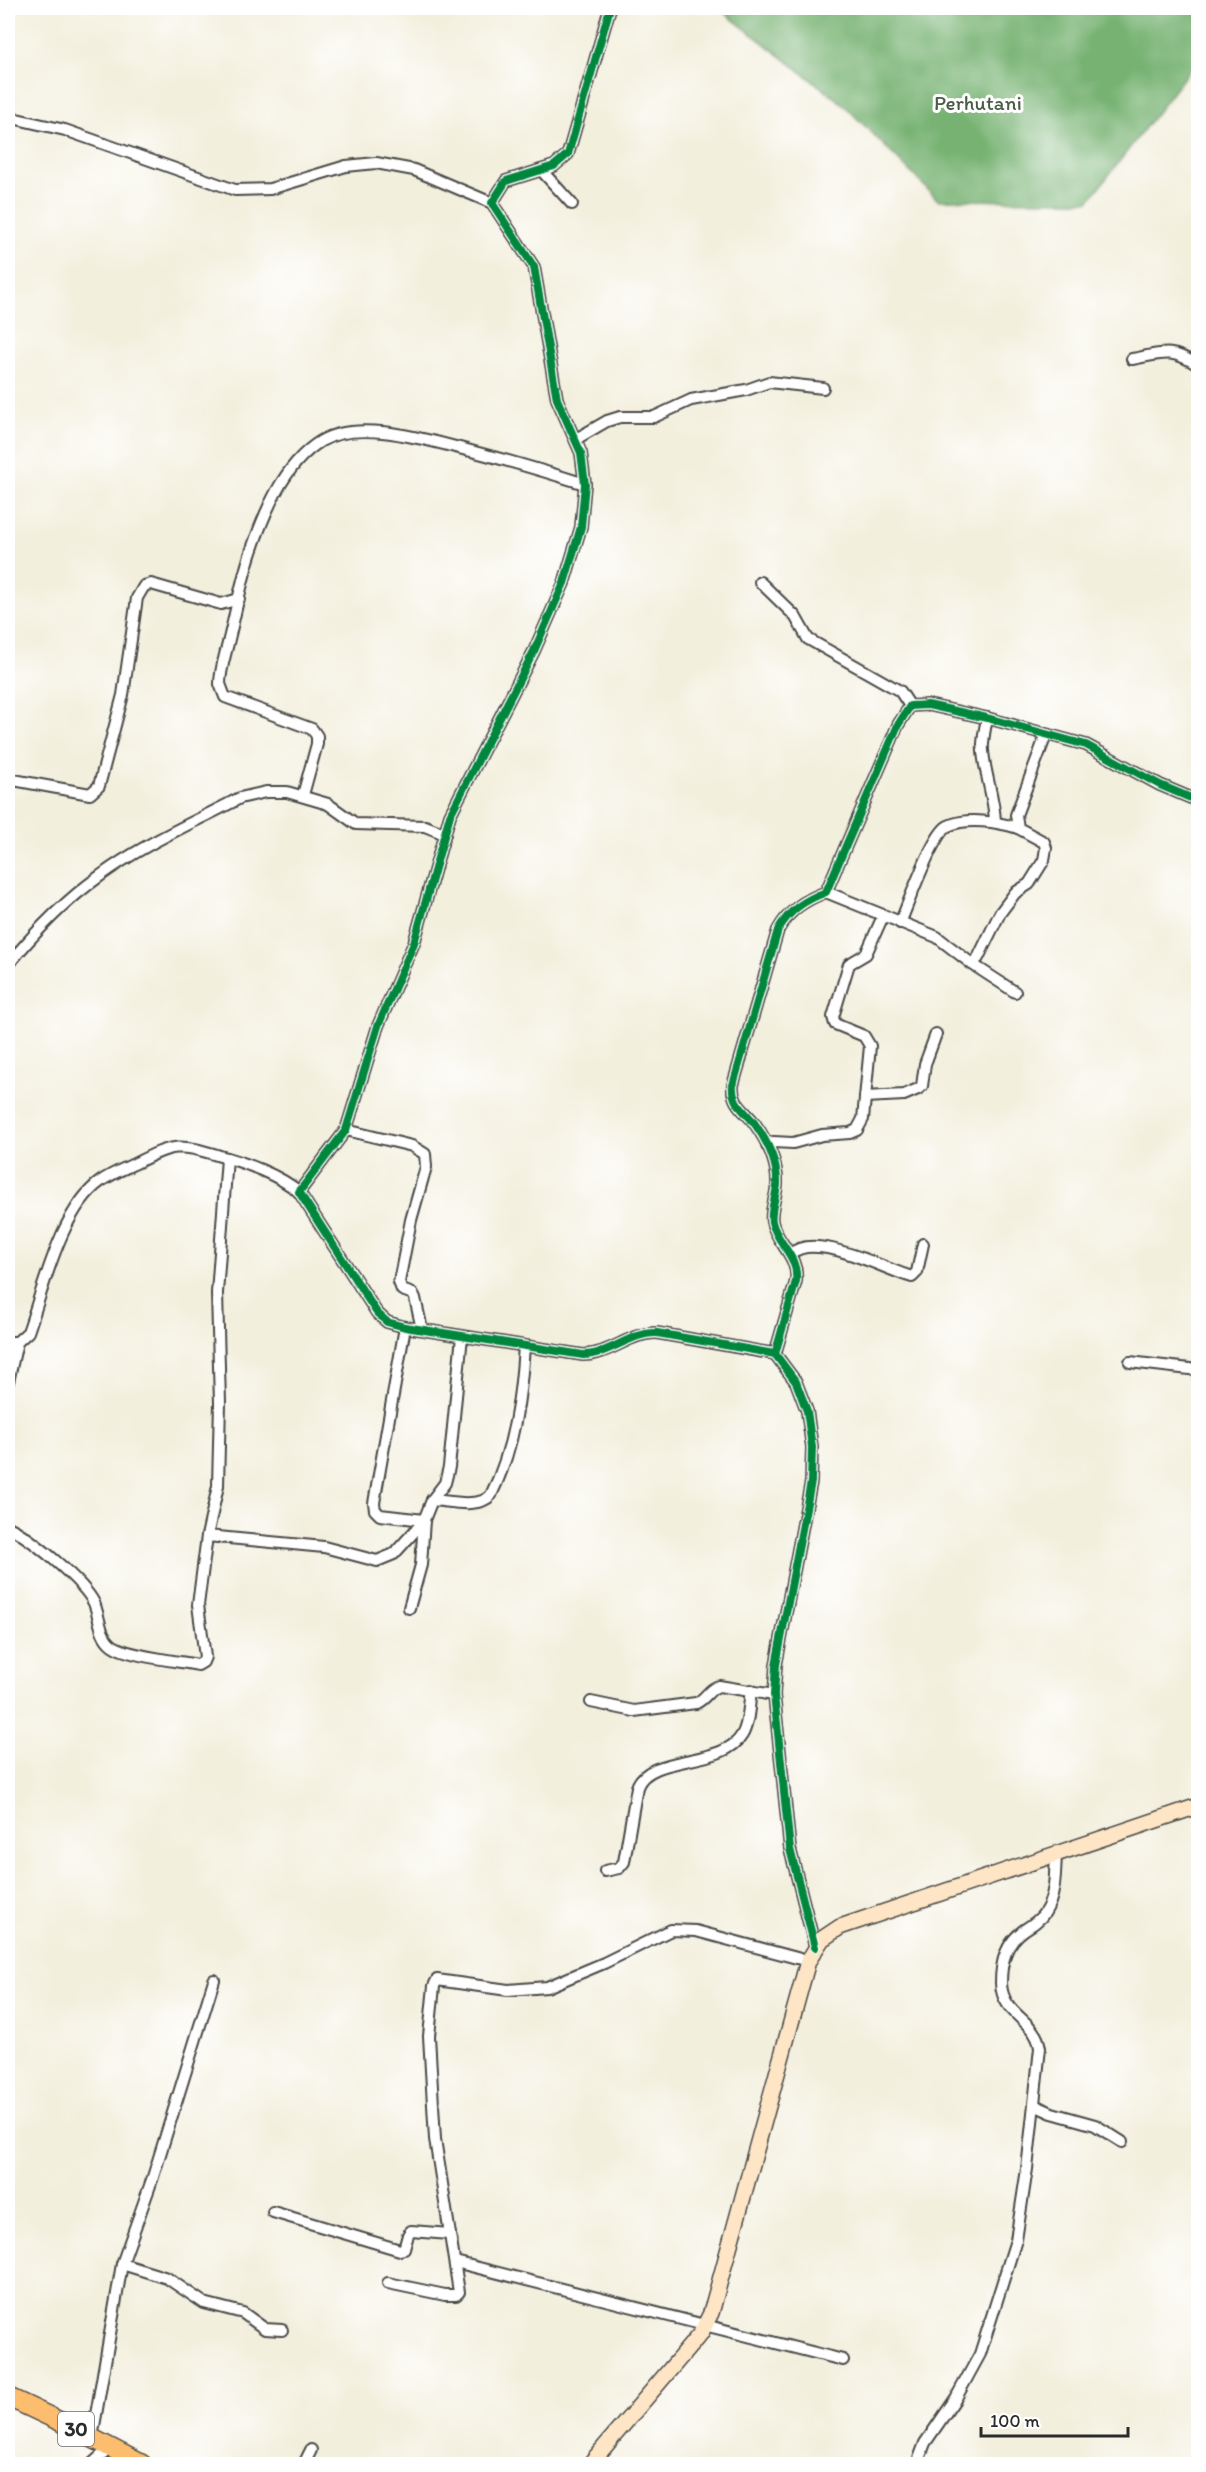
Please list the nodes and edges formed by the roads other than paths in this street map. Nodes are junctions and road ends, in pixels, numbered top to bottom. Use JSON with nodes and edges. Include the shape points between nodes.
{"nodes":[{"id":1,"x":610,"y":8,"type":"edge"},
{"id":2,"x":8,"y":117,"type":"edge"},
{"id":3,"x":541,"y":170,"type":"junction"},
{"id":4,"x":492,"y":203,"type":"junction"},
{"id":5,"x":572,"y":204,"type":"dead end"},
{"id":6,"x":1132,"y":358,"type":"dead end"},
{"id":7,"x":1198,"y":365,"type":"edge"},
{"id":8,"x":823,"y":388,"type":"dead end"},
{"id":9,"x":576,"y":439,"type":"junction"},
{"id":10,"x":585,"y":484,"type":"junction"},
{"id":11,"x":760,"y":582,"type":"dead end"},
{"id":12,"x":239,"y":599,"type":"junction"},
{"id":13,"x":910,"y":706,"type":"junction"},
{"id":14,"x":987,"y":718,"type":"junction"},
{"id":15,"x":1046,"y":735,"type":"junction"},
{"id":16,"x":8,"y":779,"type":"edge"},
{"id":17,"x":303,"y":795,"type":"junction"},
{"id":18,"x":1198,"y":801,"type":"edge"},
{"id":19,"x":995,"y":821,"type":"junction"},
{"id":20,"x":1018,"y":828,"type":"junction"},
{"id":21,"x":445,"y":834,"type":"junction"},
{"id":22,"x":826,"y":892,"type":"junction"},
{"id":23,"x":883,"y":916,"type":"junction"},
{"id":24,"x":900,"y":922,"type":"junction"},
{"id":25,"x":8,"y":964,"type":"edge"},
{"id":26,"x":972,"y":964,"type":"junction"},
{"id":27,"x":1015,"y":992,"type":"dead end"},
{"id":28,"x":936,"y":1034,"type":"dead end"},
{"id":29,"x":865,"y":1097,"type":"junction"},
{"id":30,"x":346,"y":1130,"type":"junction"},
{"id":31,"x":767,"y":1146,"type":"junction"},
{"id":32,"x":227,"y":1158,"type":"junction"},
{"id":33,"x":299,"y":1192,"type":"junction"},
{"id":34,"x":923,"y":1244,"type":"dead end"},
{"id":35,"x":790,"y":1254,"type":"junction"},
{"id":36,"x":405,"y":1327,"type":"junction"},
{"id":37,"x":422,"y":1329,"type":"junction"},
{"id":38,"x":462,"y":1336,"type":"junction"},
{"id":39,"x":12,"y":1342,"type":"edge"},
{"id":40,"x":524,"y":1346,"type":"junction"},
{"id":41,"x":775,"y":1354,"type":"junction"},
{"id":42,"x":1130,"y":1362,"type":"dead end"},
{"id":43,"x":1198,"y":1370,"type":"edge"},
{"id":44,"x":8,"y":1382,"type":"edge"},
{"id":45,"x":432,"y":1500,"type":"junction"},
{"id":46,"x":424,"y":1521,"type":"junction"},
{"id":47,"x":8,"y":1527,"type":"edge"},
{"id":48,"x":207,"y":1536,"type":"junction"},
{"id":49,"x":409,"y":1608,"type":"dead end"},
{"id":50,"x":751,"y":1690,"type":"junction"},
{"id":51,"x":774,"y":1695,"type":"junction"},
{"id":52,"x":591,"y":1702,"type":"dead end"},
{"id":53,"x":1198,"y":1806,"type":"edge"},
{"id":54,"x":1056,"y":1853,"type":"junction"},
{"id":55,"x":605,"y":1871,"type":"dead end"},
{"id":56,"x":815,"y":1947,"type":"junction"},
{"id":57,"x":808,"y":1961,"type":"junction"},
{"id":58,"x":214,"y":1980,"type":"dead end"},
{"id":59,"x":1034,"y":2105,"type":"junction"},
{"id":60,"x":1122,"y":2142,"type":"dead end"},
{"id":61,"x":273,"y":2212,"type":"dead end"},
{"id":62,"x":450,"y":2234,"type":"junction"},
{"id":63,"x":454,"y":2262,"type":"junction"},
{"id":64,"x":122,"y":2264,"type":"junction"},
{"id":65,"x":388,"y":2283,"type":"dead end"},
{"id":66,"x":706,"y":2324,"type":"junction"},
{"id":67,"x":282,"y":2330,"type":"dead end"},
{"id":68,"x":843,"y":2360,"type":"dead end"},
{"id":69,"x":8,"y":2397,"type":"edge"},
{"id":70,"x":92,"y":2438,"type":"junction"},
{"id":71,"x":111,"y":2447,"type":"junction"},
{"id":72,"x":311,"y":2450,"type":"dead end"},
{"id":73,"x":92,"y":2464,"type":"edge"},
{"id":74,"x":142,"y":2464,"type":"edge"},
{"id":75,"x":304,"y":2464,"type":"edge"},
{"id":76,"x":590,"y":2464,"type":"edge"},
{"id":77,"x":917,"y":2464,"type":"edge"}],
"edges":[{"from":1,"to":3,"type":"street","via":[[573,145],[562,161]]},
{"from":2,"to":4,"type":"street","via":[[65,130],[235,190],[270,189],[346,166],[376,163],[414,170]]},
{"from":3,"to":4,"type":"street","via":[[506,181]]},
{"from":3,"to":5,"type":"street"},
{"from":4,"to":9,"type":"street","via":[[534,267],[556,392]]},
{"from":6,"to":7,"type":"street","via":[[1171,352]]},
{"from":8,"to":9,"type":"street","via":[[768,382],[691,400],[654,417],[620,417]]},
{"from":9,"to":10,"type":"street"},
{"from":10,"to":12,"type":"street","via":[[532,466],[414,436],[355,432],[332,435],[310,448],[281,485],[259,531]]},
{"from":10,"to":21,"type":"street","via":[[581,527],[564,583],[534,651],[456,803]]},
{"from":11,"to":13,"type":"street","via":[[795,616],[808,639],[900,691]]},
{"from":12,"to":16,"type":"street","via":[[221,604],[151,584],[144,586],[137,598],[123,695],[99,786],[90,794]]},
{"from":12,"to":17,"type":"street","via":[[220,678],[222,694],[312,729],[317,744]]},
{"from":13,"to":14,"type":"street","via":[[928,705]]},
{"from":13,"to":22,"type":"street","via":[[898,725]]},
{"from":14,"to":15,"type":"street"},
{"from":14,"to":19,"type":"street","via":[[983,749]]},
{"from":15,"to":18,"type":"street","via":[[1086,745]]},
{"from":15,"to":20,"type":"street","via":[[1016,815]]},
{"from":17,"to":21,"type":"street","via":[[328,804],[356,824],[425,826]]},
{"from":17,"to":25,"type":"street","via":[[266,792],[240,798],[140,850],[92,882]]},
{"from":19,"to":20,"type":"street"},
{"from":19,"to":24,"type":"street","via":[[956,824],[942,831]]},
{"from":20,"to":26,"type":"street","via":[[1044,842],[1044,860],[1029,884],[1015,893],[1000,913]]},
{"from":21,"to":30,"type":"street","via":[[414,942],[378,1026]]},
{"from":22,"to":23,"type":"street"},
{"from":22,"to":31,"type":"street","via":[[798,906],[778,930],[733,1085],[734,1098]]},
{"from":23,"to":24,"type":"street"},
{"from":23,"to":29,"type":"street","via":[[866,954],[849,964],[833,1017],[836,1024],[859,1034],[870,1046]]},
{"from":24,"to":26,"type":"street","via":[[937,937]]},
{"from":26,"to":27,"type":"street"},
{"from":28,"to":29,"type":"street","via":[[922,1086],[915,1092],[893,1097]]},
{"from":29,"to":31,"type":"street","via":[[863,1119],[857,1130]]},
{"from":30,"to":33,"type":"street"},
{"from":30,"to":37,"type":"street","via":[[412,1146],[425,1155],[426,1167],[399,1282],[402,1290],[415,1298]]},
{"from":31,"to":35,"type":"street","via":[[776,1172],[773,1224]]},
{"from":32,"to":33,"type":"street","via":[[283,1181]]},
{"from":32,"to":39,"type":"street","via":[[172,1146],[101,1180],[82,1200],[66,1228],[28,1332]]},
{"from":32,"to":48,"type":"street","via":[[217,1293],[218,1486]]},
{"from":33,"to":36,"type":"street","via":[[377,1313],[387,1322]]},
{"from":34,"to":35,"type":"street","via":[[917,1272],[912,1277],[837,1250],[802,1247]]},
{"from":35,"to":41,"type":"street","via":[[796,1264],[796,1281]]},
{"from":36,"to":37,"type":"street"},
{"from":36,"to":46,"type":"street","via":[[375,1510],[380,1515]]},
{"from":37,"to":38,"type":"street"},
{"from":38,"to":40,"type":"street"},
{"from":38,"to":45,"type":"street","via":[[449,1467],[445,1483]]},
{"from":39,"to":44,"type":"street"},
{"from":40,"to":41,"type":"street","via":[[592,1355],[641,1334],[657,1333]]},
{"from":40,"to":45,"type":"street","via":[[521,1393],[506,1456],[491,1495],[476,1503]]},
{"from":41,"to":51,"type":"street","via":[[802,1397],[813,1464],[776,1665]]},
{"from":42,"to":43,"type":"street"},
{"from":45,"to":46,"type":"street"},
{"from":46,"to":48,"type":"street","via":[[394,1554],[377,1561],[324,1547]]},
{"from":46,"to":49,"type":"street","via":[[421,1565]]},
{"from":47,"to":48,"type":"street","via":[[30,1540],[81,1585],[95,1605],[102,1630],[112,1645],[198,1665],[205,1657],[198,1605]]},
{"from":50,"to":51,"type":"street"},
{"from":50,"to":52,"type":"street","via":[[719,1686],[696,1703],[648,1710]]},
{"from":50,"to":55,"type":"street","via":[[745,1729],[734,1745],[643,1776],[637,1787],[624,1862],[619,1868]]},
{"from":51,"to":56,"type":"street","via":[[790,1849]]},
{"from":53,"to":54,"type":"street"},
{"from":54,"to":56,"type":"street","via":[[840,1927]]},
{"from":54,"to":59,"type":"street","via":[[1050,1903],[1038,1921],[1012,1940],[1003,1961],[1001,1982],[1007,2006],[1039,2039]]},
{"from":56,"to":57,"type":"street"},
{"from":57,"to":62,"type":"street","via":[[696,1931],[678,1930],[665,1932],[546,1988],[501,1990],[437,1980],[429,2048],[435,2139]]},
{"from":57,"to":66,"type":"street"},
{"from":58,"to":64,"type":"street"},
{"from":59,"to":60,"type":"street","via":[[1095,2125]]},
{"from":59,"to":77,"type":"street","via":[[1016,2240],[980,2354],[925,2443]]},
{"from":61,"to":62,"type":"street","via":[[400,2250],[411,2231]]},
{"from":62,"to":63,"type":"street"},
{"from":63,"to":65,"type":"street","via":[[459,2291],[456,2295]]},
{"from":63,"to":66,"type":"street"},
{"from":64,"to":67,"type":"street","via":[[167,2278],[204,2303],[243,2313],[265,2329]]},
{"from":64,"to":70,"type":"street"},
{"from":66,"to":68,"type":"street"},
{"from":66,"to":76,"type":"street"},
{"from":69,"to":70,"type":"highway","number":"30"},
{"from":70,"to":71,"type":"highway","number":"30"},
{"from":71,"to":73,"type":"street"},
{"from":71,"to":74,"type":"highway","number":"30"},
{"from":72,"to":75,"type":"street"}]}
